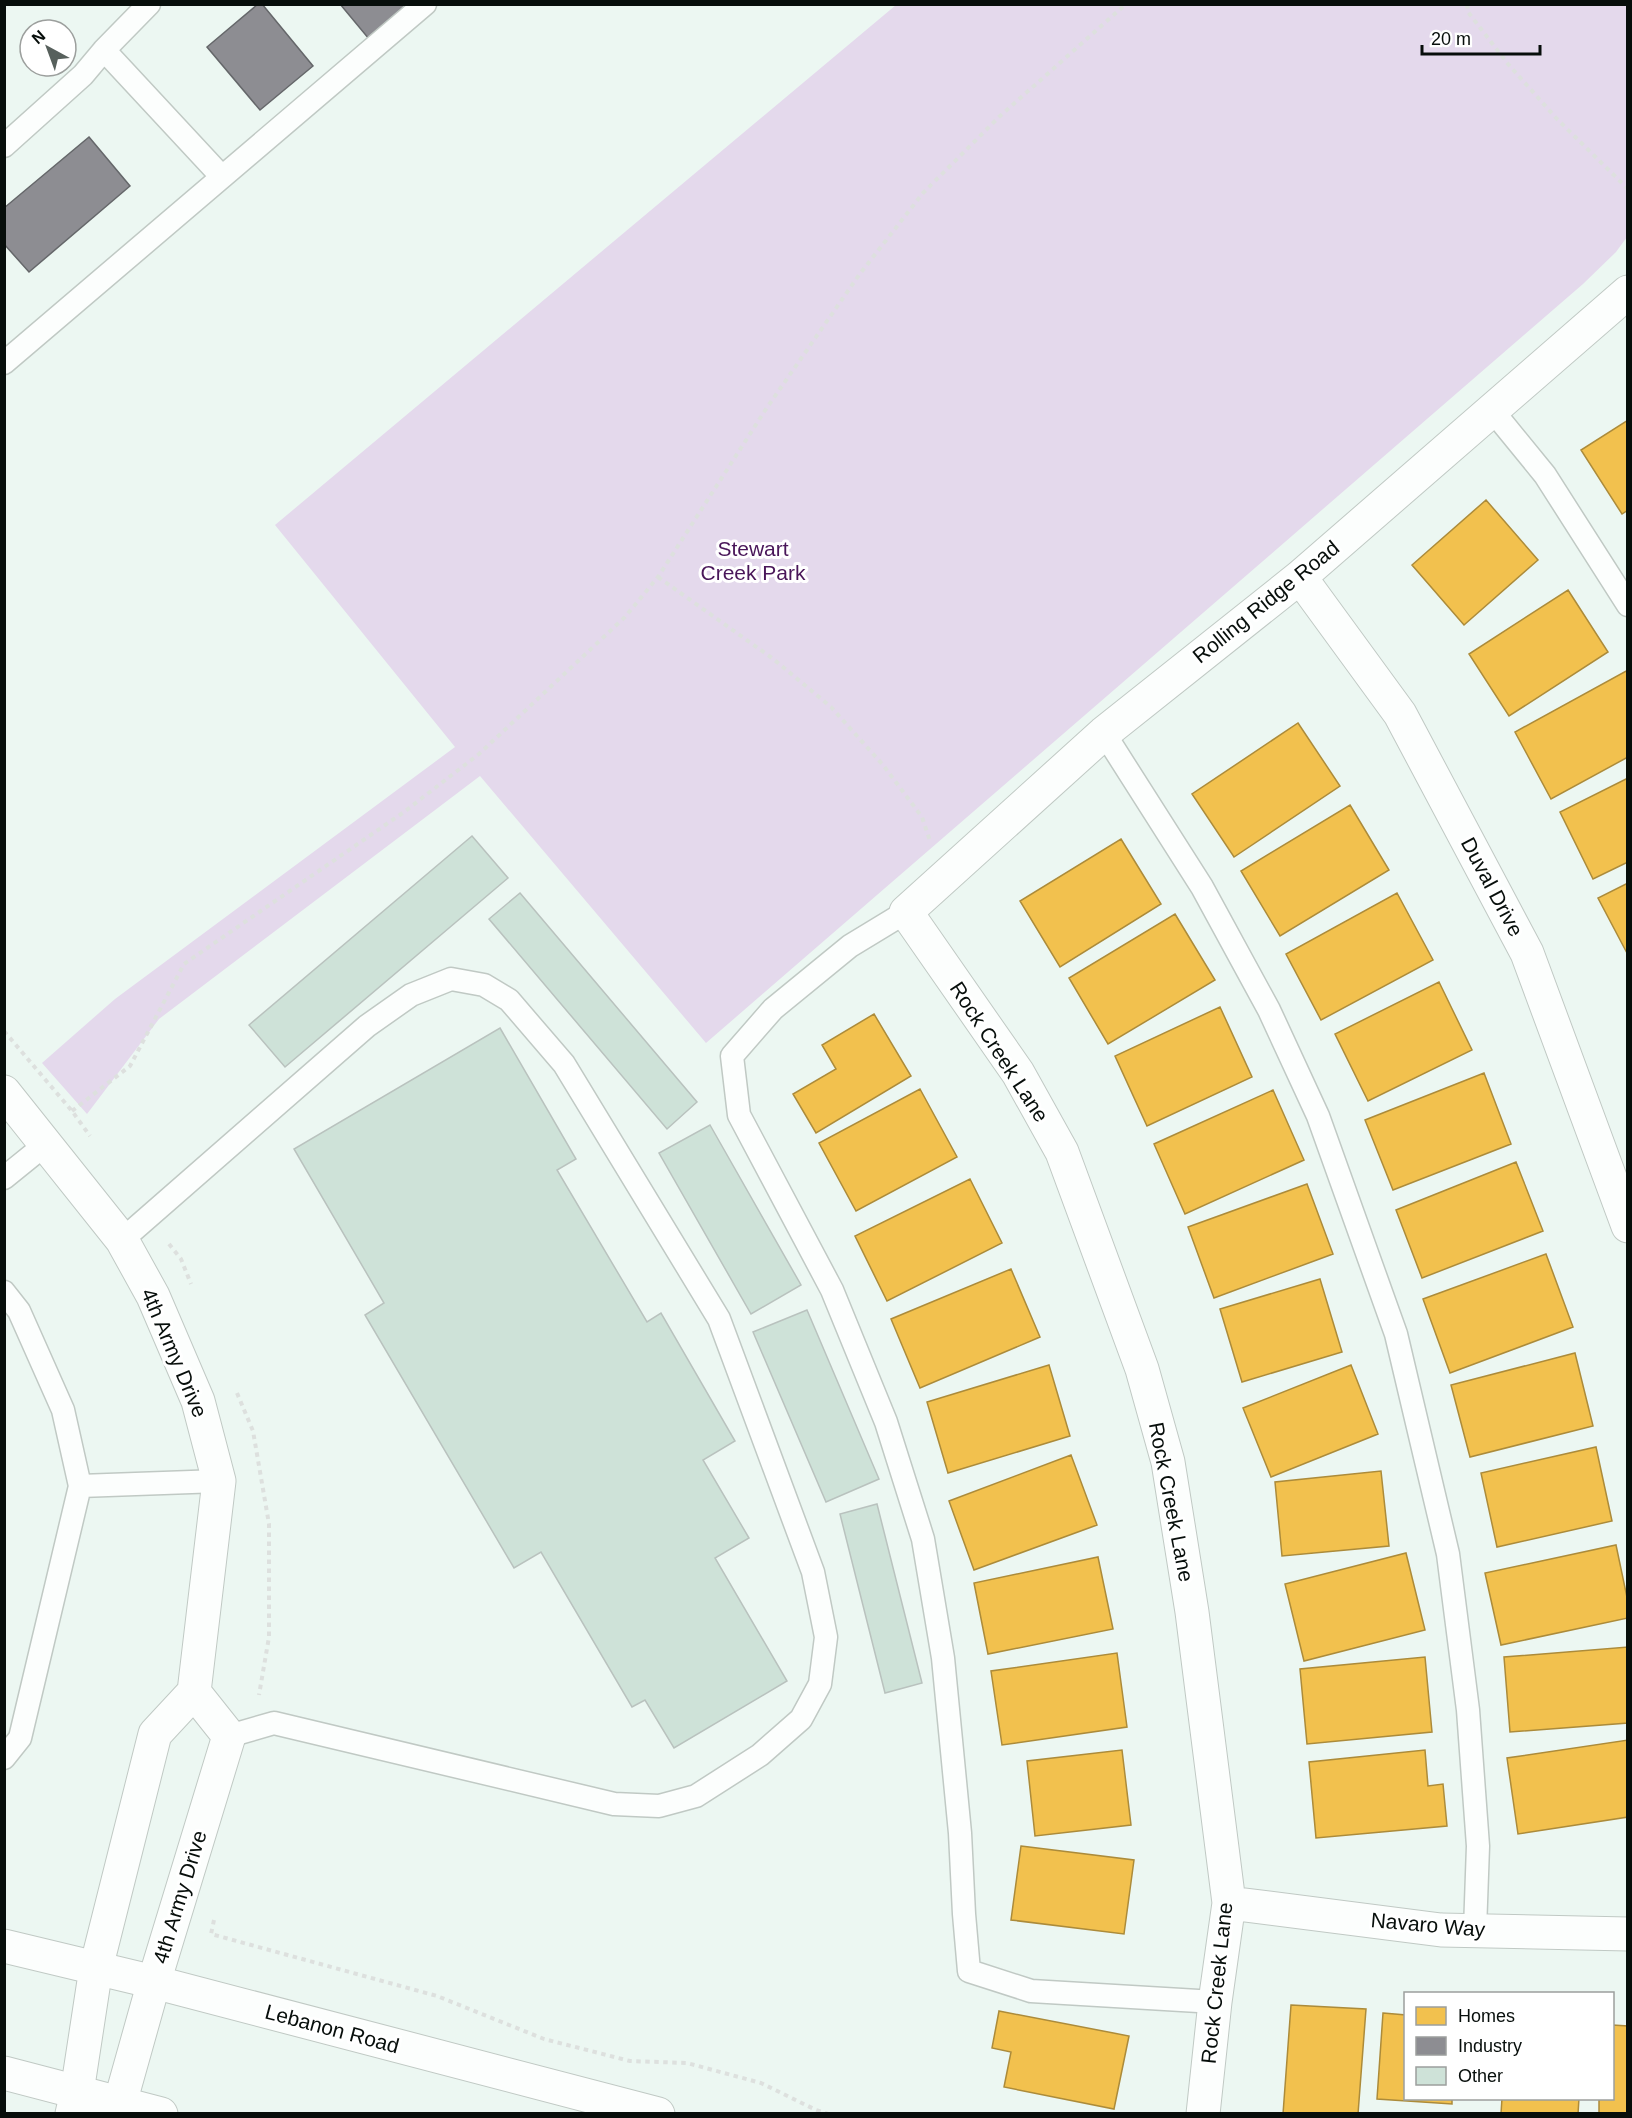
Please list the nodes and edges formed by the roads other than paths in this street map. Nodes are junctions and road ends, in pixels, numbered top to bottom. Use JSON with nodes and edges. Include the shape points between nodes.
{"nodes":[{"id":1,"x":425,"y":4,"type":"edge"},
{"id":2,"x":136,"y":9,"type":"edge"},
{"id":3,"x":104,"y":50,"type":"junction"},
{"id":4,"x":4,"y":146,"type":"edge"},
{"id":5,"x":222,"y":177,"type":"junction"},
{"id":6,"x":1628,"y":292,"type":"edge"},
{"id":7,"x":4,"y":363,"type":"edge"},
{"id":8,"x":1492,"y":410,"type":"junction"},
{"id":9,"x":1300,"y":577,"type":"junction"},
{"id":10,"x":1628,"y":605,"type":"edge"},
{"id":11,"x":1104,"y":733,"type":"junction"},
{"id":12,"x":906,"y":912,"type":"junction"},
{"id":13,"x":4,"y":1092,"type":"edge"},
{"id":14,"x":46,"y":1144,"type":"junction"},
{"id":15,"x":4,"y":1178,"type":"edge"},
{"id":16,"x":1628,"y":1226,"type":"edge"},
{"id":17,"x":122,"y":1240,"type":"junction"},
{"id":18,"x":4,"y":1292,"type":"edge"},
{"id":19,"x":219,"y":1481,"type":"junction"},
{"id":20,"x":80,"y":1486,"type":"junction"},
{"id":21,"x":194,"y":1692,"type":"junction"},
{"id":22,"x":229,"y":1736,"type":"junction"},
{"id":23,"x":4,"y":1758,"type":"edge"},
{"id":24,"x":1229,"y":1903,"type":"junction"},
{"id":25,"x":1475,"y":1930,"type":"junction"},
{"id":26,"x":1628,"y":1934,"type":"edge"},
{"id":27,"x":4,"y":1946,"type":"edge"},
{"id":28,"x":96,"y":1968,"type":"junction"},
{"id":29,"x":154,"y":1982,"type":"junction"},
{"id":30,"x":1215,"y":2001,"type":"junction"},
{"id":31,"x":4,"y":2073,"type":"edge"},
{"id":32,"x":75,"y":2103,"type":"edge"},
{"id":33,"x":119,"y":2108,"type":"edge"},
{"id":34,"x":161,"y":2114,"type":"edge"},
{"id":35,"x":658,"y":2114,"type":"edge"},
{"id":36,"x":1203,"y":2114,"type":"edge"}],
"edges":[{"from":1,"to":5,"type":"lane"},
{"from":2,"to":3,"type":"lane"},
{"from":3,"to":4,"type":"lane","via":[[83,75]]},
{"from":3,"to":5,"type":"lane"},
{"from":5,"to":7,"type":"lane"},
{"from":6,"to":8,"type":"street","name":"Rolling Ridge Road"},
{"from":8,"to":9,"type":"street","name":"Rolling Ridge Road"},
{"from":8,"to":10,"type":"lane","via":[[1545,476]]},
{"from":9,"to":11,"type":"street","name":"Rolling Ridge Road"},
{"from":9,"to":16,"type":"street","name":"Duval Drive","via":[[1400,714],[1527,953]]},
{"from":11,"to":12,"type":"street","name":"Rolling Ridge Road"},
{"from":11,"to":25,"type":"lane","via":[[1202,887],[1269,1010],[1318,1116],[1396,1334],[1450,1565],[1468,1710],[1477,1834]]},
{"from":12,"to":24,"type":"street","name":"Rock Creek Lane","via":[[1018,1073],[1062,1152],[1142,1369],[1170,1473]]},
{"from":12,"to":30,"type":"lane","via":[[850,946],[774,1009],[732,1056],[739,1115],[832,1290],[886,1422],[923,1539],[943,1658],[969,1971],[1031,1991]]},
{"from":13,"to":14,"type":"street","name":"4th Army Drive"},
{"from":14,"to":15,"type":"lane"},
{"from":14,"to":17,"type":"street","name":"4th Army Drive"},
{"from":17,"to":19,"type":"street","name":"4th Army Drive","via":[[153,1296],[198,1401]]},
{"from":17,"to":22,"type":"lane","via":[[367,1026],[411,995],[451,980],[484,985],[509,1000],[564,1064],[719,1319],[813,1572],[826,1637],[820,1684],[801,1719],[760,1755],[696,1796],[659,1806],[614,1804],[274,1723]]},
{"from":18,"to":20,"type":"lane","via":[[19,1311],[63,1410]]},
{"from":19,"to":20,"type":"lane"},
{"from":19,"to":21,"type":"street","name":"4th Army Drive"},
{"from":20,"to":23,"type":"lane","via":[[20,1738]]},
{"from":21,"to":22,"type":"street"},
{"from":21,"to":28,"type":"street","via":[[155,1734]]},
{"from":22,"to":29,"type":"street","name":"4th Army Drive"},
{"from":24,"to":25,"type":"street","name":"Navaro Way","via":[[1441,1930]]},
{"from":24,"to":30,"type":"street","name":"Rock Creek Lane"},
{"from":25,"to":26,"type":"street","name":"Navaro Way"},
{"from":27,"to":28,"type":"street","name":"Lebanon Road"},
{"from":28,"to":29,"type":"street","name":"Lebanon Road"},
{"from":28,"to":32,"type":"street"},
{"from":29,"to":33,"type":"street","name":"4th Army Drive"},
{"from":29,"to":35,"type":"street","name":"Lebanon Road"},
{"from":30,"to":36,"type":"street","name":"Rock Creek Lane"},
{"from":31,"to":32,"type":"street"},
{"from":32,"to":33,"type":"street"},
{"from":33,"to":34,"type":"street"}]}
